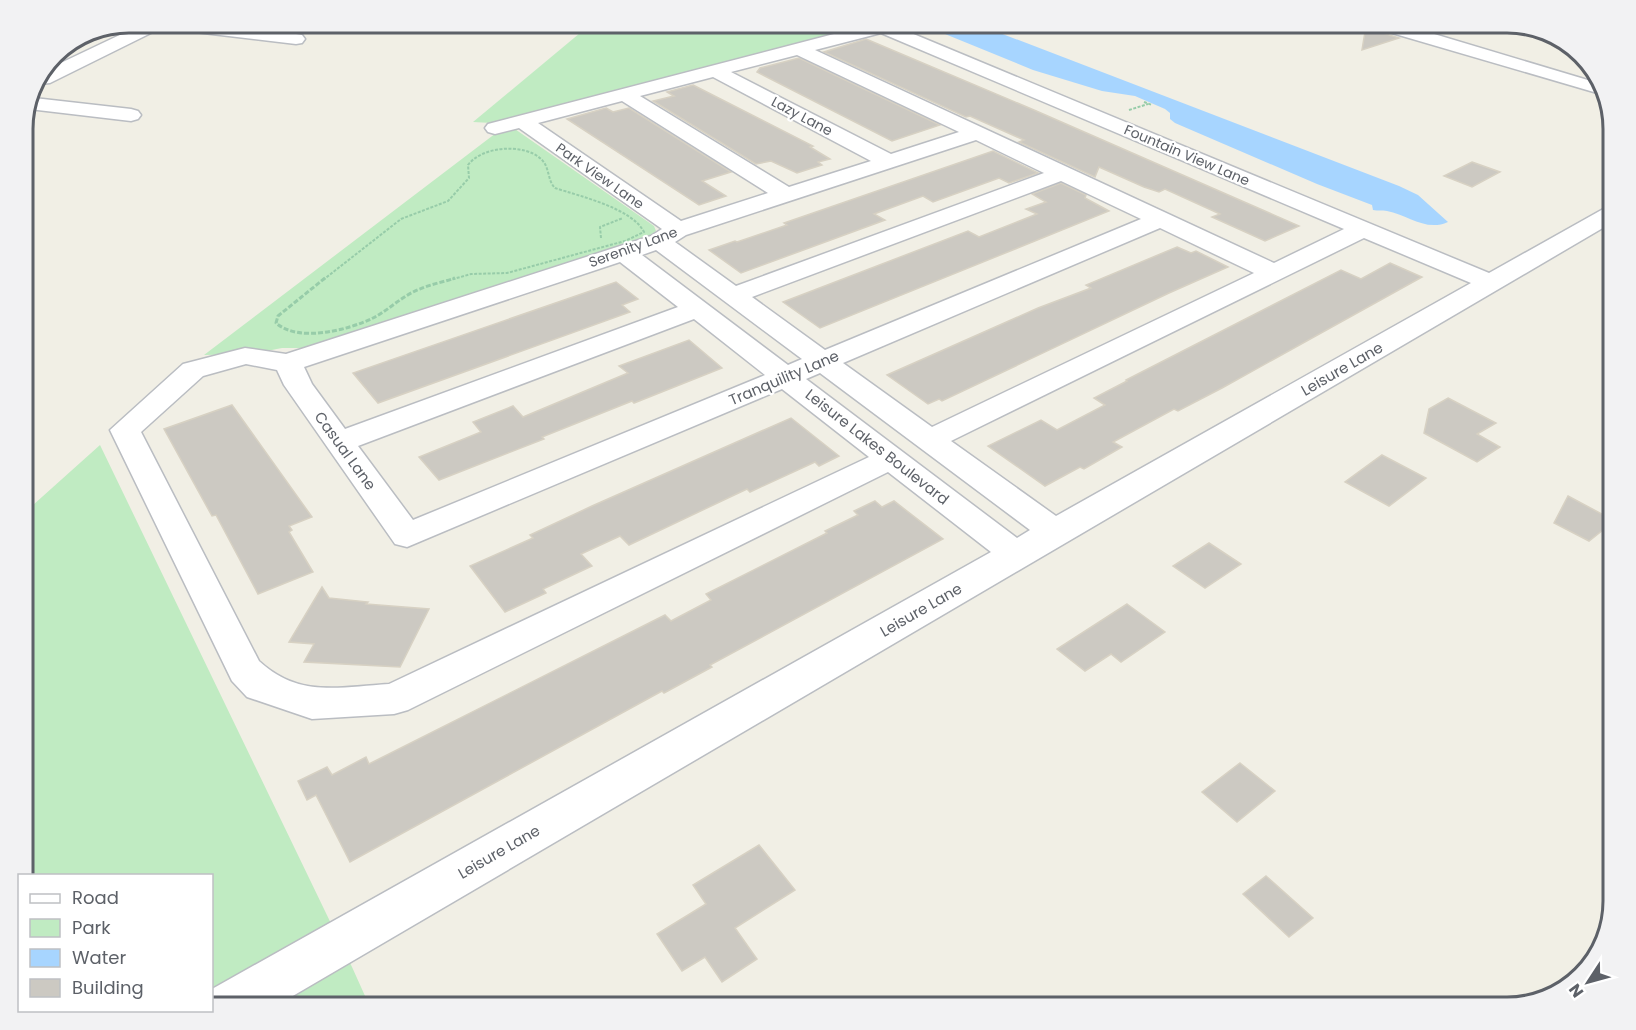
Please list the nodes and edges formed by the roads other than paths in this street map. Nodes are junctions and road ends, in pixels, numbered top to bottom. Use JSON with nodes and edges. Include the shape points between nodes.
{"nodes":[{"id":1,"x":139,"y":33,"type":"edge"},
{"id":2,"x":245,"y":33,"type":"edge"},
{"id":3,"x":860,"y":33,"type":"edge"},
{"id":4,"x":909,"y":33,"type":"edge"},
{"id":5,"x":1411,"y":33,"type":"edge"},
{"id":6,"x":296,"y":39,"type":"dead end"},
{"id":7,"x":799,"y":49,"type":"junction"},
{"id":8,"x":715,"y":71,"type":"junction"},
{"id":9,"x":49,"y":76,"type":"edge"},
{"id":10,"x":1593,"y":87,"type":"edge"},
{"id":11,"x":624,"y":94,"type":"junction"},
{"id":12,"x":37,"y":105,"type":"edge"},
{"id":13,"x":131,"y":115,"type":"dead end"},
{"id":14,"x":522,"y":121,"type":"junction"},
{"id":15,"x":495,"y":128,"type":"dead end"},
{"id":16,"x":978,"y":133,"type":"junction"},
{"id":17,"x":889,"y":162,"type":"junction"},
{"id":18,"x":1063,"y":173,"type":"junction"},
{"id":19,"x":786,"y":195,"type":"junction"},
{"id":20,"x":1161,"y":219,"type":"junction"},
{"id":21,"x":1603,"y":219,"type":"edge"},
{"id":22,"x":1364,"y":229,"type":"junction"},
{"id":23,"x":669,"y":236,"type":"junction"},
{"id":24,"x":615,"y":249,"type":"junction"},
{"id":25,"x":1274,"y":273,"type":"junction"},
{"id":26,"x":1492,"y":283,"type":"junction"},
{"id":27,"x":732,"y":296,"type":"junction"},
{"id":28,"x":697,"y":309,"type":"junction"},
{"id":29,"x":822,"y":362,"type":"junction"},
{"id":30,"x":288,"y":363,"type":"junction"},
{"id":31,"x":786,"y":377,"type":"junction"},
{"id":32,"x":929,"y":440,"type":"junction"},
{"id":33,"x":339,"y":442,"type":"junction"},
{"id":34,"x":892,"y":458,"type":"junction"},
{"id":35,"x":1056,"y":533,"type":"junction"},
{"id":36,"x":407,"y":536,"type":"joint"},
{"id":37,"x":1017,"y":555,"type":"junction"},
{"id":38,"x":247,"y":997,"type":"edge"}],
"edges":[{"from":1,"to":9,"type":"street"},
{"from":2,"to":6,"type":"street"},
{"from":3,"to":7,"type":"street"},
{"from":4,"to":22,"type":"street","name":"Fountain View Lane"},
{"from":5,"to":10,"type":"street"},
{"from":7,"to":8,"type":"street"},
{"from":7,"to":16,"type":"street"},
{"from":8,"to":11,"type":"street"},
{"from":8,"to":17,"type":"street","name":"Lazy Lane"},
{"from":11,"to":14,"type":"street"},
{"from":11,"to":19,"type":"street"},
{"from":12,"to":13,"type":"street"},
{"from":14,"to":15,"type":"street"},
{"from":14,"to":23,"type":"street","name":"Park View Lane"},
{"from":16,"to":17,"type":"street","name":"Serenity Lane"},
{"from":16,"to":18,"type":"street"},
{"from":17,"to":19,"type":"street","name":"Serenity Lane"},
{"from":18,"to":20,"type":"street"},
{"from":18,"to":27,"type":"street"},
{"from":19,"to":23,"type":"street","name":"Serenity Lane"},
{"from":20,"to":25,"type":"street"},
{"from":20,"to":29,"type":"street","name":"Tranquility Lane"},
{"from":21,"to":26,"type":"street","name":"Leisure Lane"},
{"from":22,"to":25,"type":"street"},
{"from":22,"to":26,"type":"street","name":"Fountain View Lane"},
{"from":23,"to":24,"type":"street","name":"Serenity Lane"},
{"from":23,"to":27,"type":"street"},
{"from":24,"to":28,"type":"street","name":"Leisure Lakes Boulevard"},
{"from":24,"to":30,"type":"street","name":"Serenity Lane"},
{"from":25,"to":32,"type":"street"},
{"from":26,"to":35,"type":"street","name":"Leisure Lane"},
{"from":27,"to":29,"type":"street"},
{"from":28,"to":31,"type":"street","name":"Leisure Lakes Boulevard"},
{"from":28,"to":33,"type":"street"},
{"from":29,"to":31,"type":"street","name":"Tranquility Lane"},
{"from":29,"to":32,"type":"street"},
{"from":30,"to":33,"type":"street","name":"Casual Lane","via":[[298,385]]},
{"from":30,"to":34,"type":"street","via":[[245,356],[193,370],[125,430],[245,670],[261,686],[312,704],[394,699]]},
{"from":31,"to":34,"type":"street","name":"Leisure Lakes Boulevard"},
{"from":31,"to":36,"type":"street","name":"Tranquility Lane"},
{"from":32,"to":35,"type":"street"},
{"from":33,"to":36,"type":"street","name":"Casual Lane"},
{"from":34,"to":37,"type":"street","name":"Leisure Lakes Boulevard"},
{"from":35,"to":37,"type":"street","name":"Leisure Lane"},
{"from":37,"to":38,"type":"street","name":"Leisure Lane"}]}
